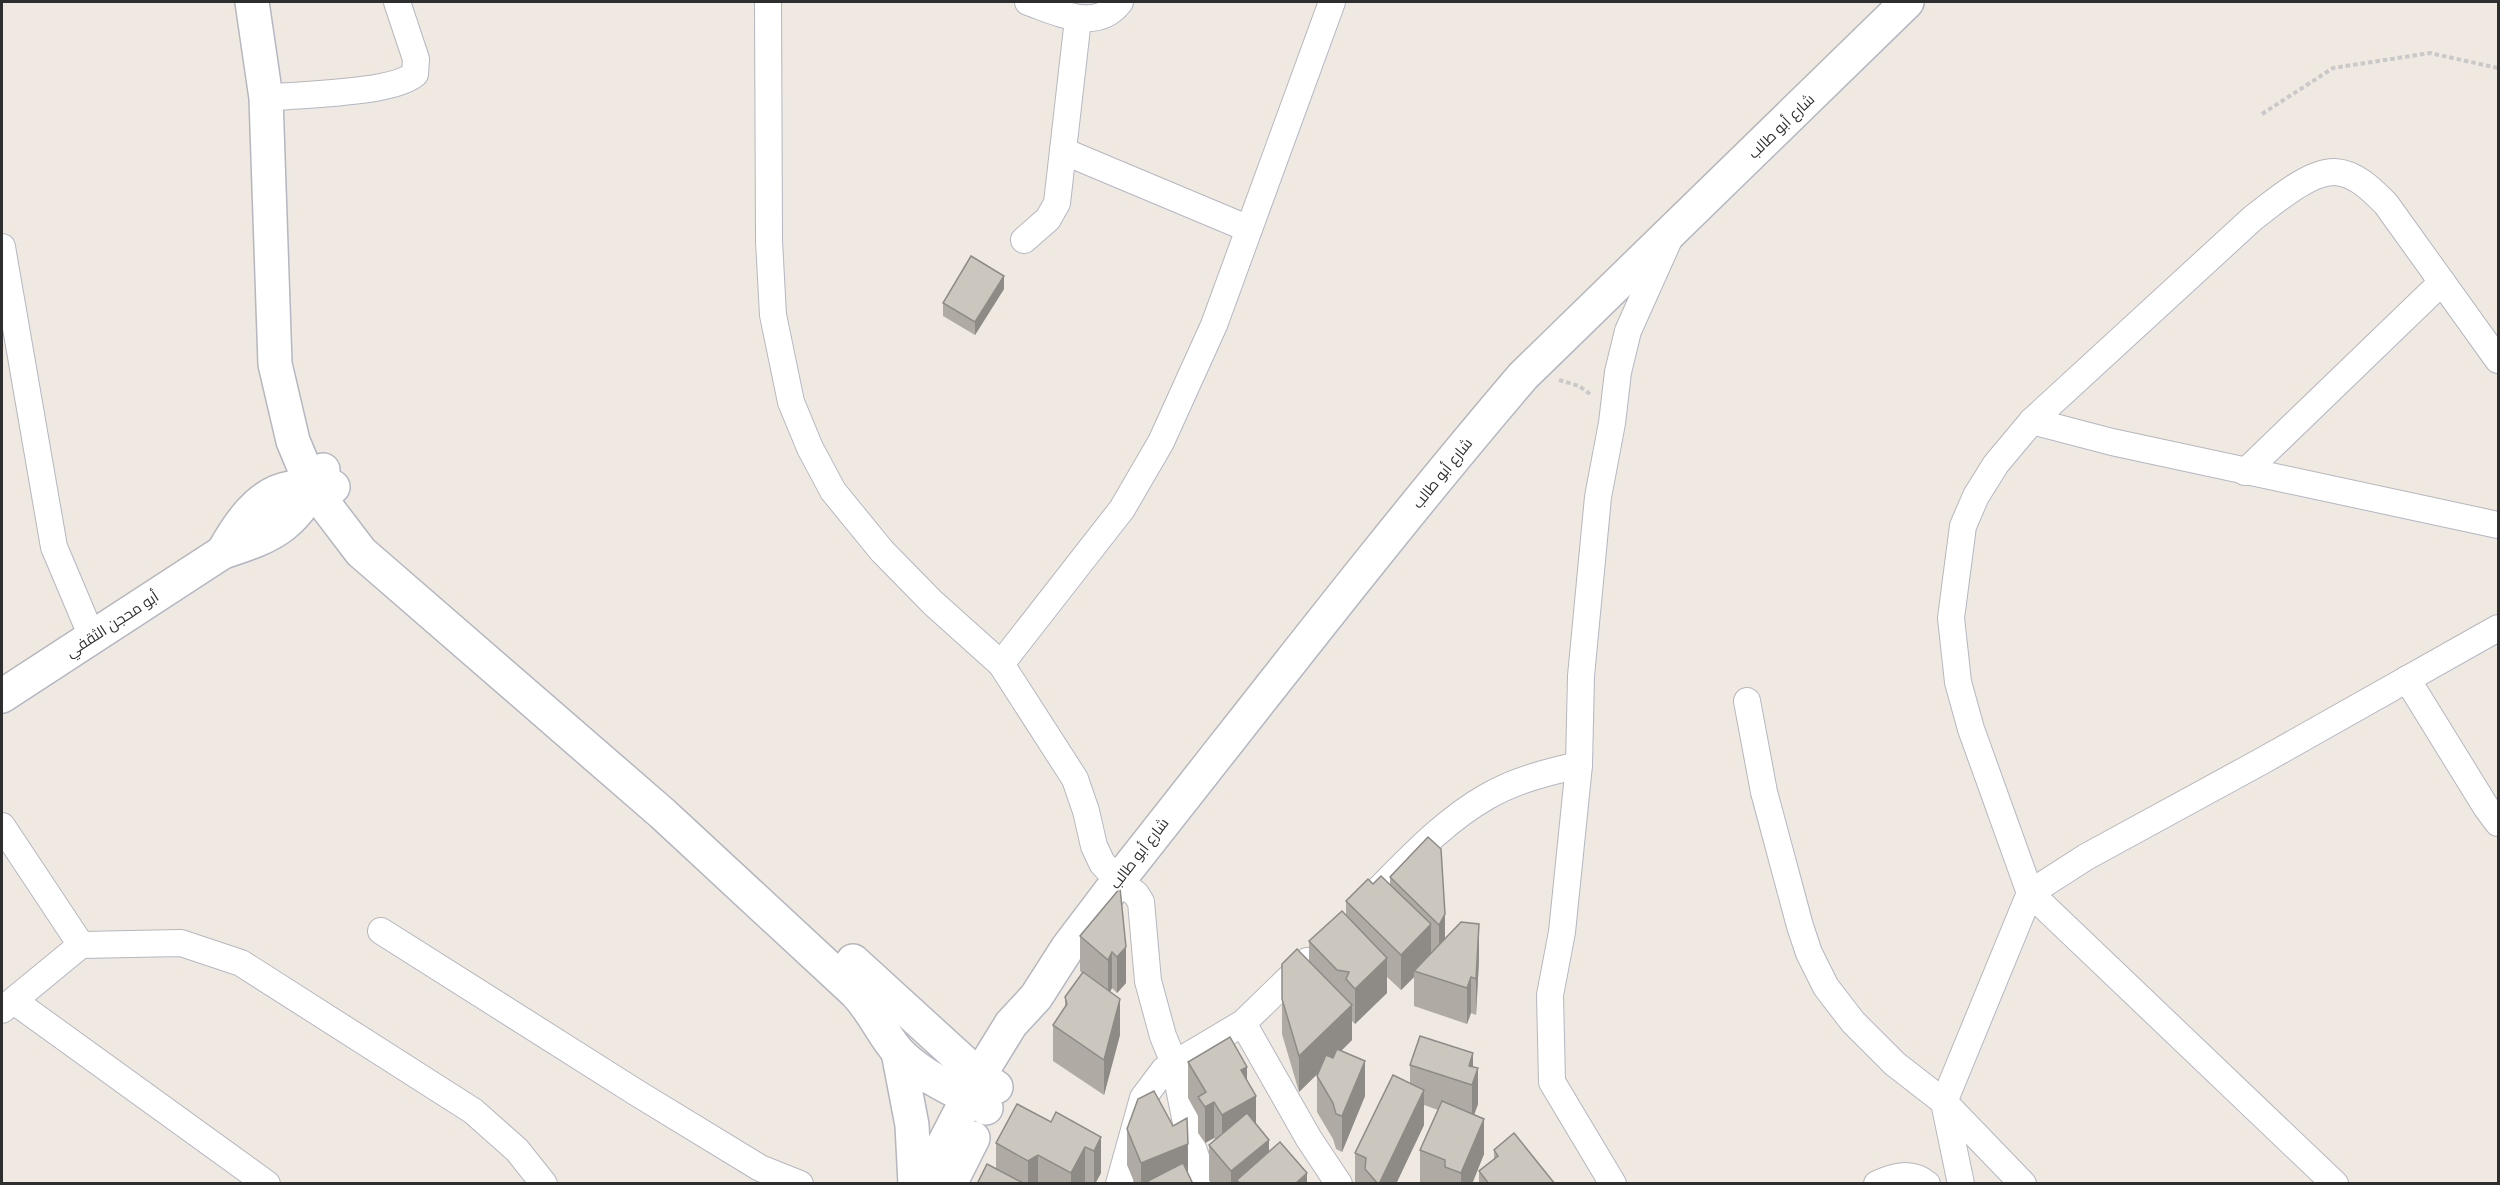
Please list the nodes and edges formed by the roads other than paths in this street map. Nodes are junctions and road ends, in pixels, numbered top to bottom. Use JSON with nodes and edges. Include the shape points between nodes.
{"nodes":[{"id":1,"x":252,"y":2,"type":"edge"},
{"id":2,"x":265,"y":2,"type":"edge"},
{"id":3,"x":396,"y":2,"type":"edge"},
{"id":4,"x":768,"y":2,"type":"edge"},
{"id":5,"x":1028,"y":2,"type":"edge"},
{"id":6,"x":1120,"y":2,"type":"edge"},
{"id":7,"x":1332,"y":2,"type":"edge"},
{"id":8,"x":1907,"y":2,"type":"edge"},
{"id":9,"x":1881,"y":16,"type":"edge"},
{"id":10,"x":1078,"y":18,"type":"junction"},
{"id":11,"x":271,"y":97,"type":"junction"},
{"id":12,"x":1063,"y":151,"type":"junction"},
{"id":13,"x":1249,"y":229,"type":"junction"},
{"id":14,"x":1673,"y":230,"type":"junction"},
{"id":15,"x":1024,"y":240,"type":"dead end"},
{"id":16,"x":2,"y":246,"type":"edge"},
{"id":17,"x":2442,"y":282,"type":"junction"},
{"id":18,"x":2499,"y":360,"type":"edge"},
{"id":19,"x":2032,"y":421,"type":"junction"},
{"id":20,"x":2246,"y":472,"type":"junction"},
{"id":21,"x":325,"y":480,"type":"junction"},
{"id":22,"x":2499,"y":525,"type":"edge"},
{"id":23,"x":2499,"y":628,"type":"edge"},
{"id":24,"x":92,"y":637,"type":"junction"},
{"id":25,"x":1001,"y":664,"type":"junction"},
{"id":26,"x":2407,"y":679,"type":"junction"},
{"id":27,"x":2,"y":696,"type":"edge"},
{"id":28,"x":1747,"y":701,"type":"dead end"},
{"id":29,"x":1579,"y":765,"type":"junction"},
{"id":30,"x":2499,"y":823,"type":"edge"},
{"id":31,"x":2,"y":826,"type":"edge"},
{"id":32,"x":1118,"y":881,"type":"junction"},
{"id":33,"x":2030,"y":893,"type":"junction"},
{"id":34,"x":381,"y":931,"type":"dead end"},
{"id":35,"x":81,"y":945,"type":"junction"},
{"id":36,"x":8,"y":1006,"type":"edge"},
{"id":37,"x":1243,"y":1023,"type":"junction"},
{"id":38,"x":898,"y":1052,"type":"junction"},
{"id":39,"x":1174,"y":1063,"type":"junction"},
{"id":40,"x":983,"y":1093,"type":"junction"},
{"id":41,"x":1944,"y":1102,"type":"junction"},
{"id":42,"x":267,"y":1184,"type":"edge"},
{"id":43,"x":544,"y":1184,"type":"edge"},
{"id":44,"x":800,"y":1184,"type":"edge"},
{"id":45,"x":915,"y":1184,"type":"edge"},
{"id":46,"x":923,"y":1184,"type":"edge"},
{"id":47,"x":950,"y":1184,"type":"edge"},
{"id":48,"x":1119,"y":1184,"type":"edge"},
{"id":49,"x":1205,"y":1184,"type":"edge"},
{"id":50,"x":1339,"y":1184,"type":"edge"},
{"id":51,"x":1613,"y":1184,"type":"edge"},
{"id":52,"x":1877,"y":1184,"type":"edge"},
{"id":53,"x":1927,"y":1184,"type":"edge"},
{"id":54,"x":1961,"y":1184,"type":"edge"},
{"id":55,"x":2023,"y":1184,"type":"edge"},
{"id":56,"x":2335,"y":1184,"type":"edge"}],
"edges":[{"from":1,"to":11,"type":"street"},
{"from":2,"to":11,"type":"street"},
{"from":3,"to":11,"type":"street","via":[[416,59],[415,74],[409,79],[367,89]]},
{"from":4,"to":25,"type":"street","via":[[773,315],[791,402],[833,491],[855,520],[933,603]]},
{"from":5,"to":10,"type":"street"},
{"from":6,"to":10,"type":"street","via":[[1101,16]]},
{"from":7,"to":13,"type":"street"},
{"from":8,"to":9,"type":"street","name":"شارع أبو طالب"},
{"from":9,"to":14,"type":"street","name":"شارع أبو طالب"},
{"from":10,"to":12,"type":"street"},
{"from":11,"to":21,"type":"street","via":[[294,365]]},
{"from":12,"to":13,"type":"street"},
{"from":12,"to":15,"type":"street","via":[[1057,203],[1048,219]]},
{"from":13,"to":25,"type":"street","via":[[1188,386],[1140,479],[1122,509]]},
{"from":14,"to":29,"type":"street","via":[[1624,341],[1617,372],[1588,595]]},
{"from":14,"to":32,"type":"street","name":"شارع أبو طالب","via":[[1523,376],[1428,489]]},
{"from":16,"to":24,"type":"street","via":[[54,547]]},
{"from":17,"to":18,"type":"street"},
{"from":17,"to":19,"type":"street","via":[[2386,204],[2367,186],[2334,172],[2315,177],[2253,218]]},
{"from":17,"to":20,"type":"street"},
{"from":19,"to":20,"type":"street"},
{"from":19,"to":33,"type":"street","via":[[1996,464],[1963,526],[1951,618],[1958,681],[1971,729]]},
{"from":20,"to":22,"type":"street"},
{"from":21,"to":24,"type":"street","name":"أبو محجن الثقفي","via":[[298,512],[275,531],[223,552]]},
{"from":21,"to":38,"type":"street","via":[[361,552],[663,814],[855,992]]},
{"from":21,"to":40,"type":"street","via":[[375,536],[676,799]]},
{"from":23,"to":26,"type":"street"},
{"from":24,"to":27,"type":"street","name":"أبو محجن الثقفي"},
{"from":25,"to":32,"type":"street","via":[[1075,779],[1094,846],[1102,863]]},
{"from":26,"to":30,"type":"street"},
{"from":26,"to":33,"type":"street","via":[[2095,852]]},
{"from":28,"to":41,"type":"street","via":[[1764,792],[1809,953],[1826,987],[1853,1022],[1895,1064]]},
{"from":29,"to":37,"type":"street","via":[[1544,773],[1488,796],[1453,820]]},
{"from":29,"to":51,"type":"street","via":[[1562,932],[1550,995],[1552,1082]]},
{"from":31,"to":35,"type":"street"},
{"from":32,"to":39,"type":"street","via":[[1129,886],[1142,902],[1148,981]]},
{"from":32,"to":40,"type":"street","name":"شارع أبو طالب","via":[[1035,997],[1025,1033]]},
{"from":33,"to":41,"type":"street"},
{"from":33,"to":56,"type":"street"},
{"from":34,"to":44,"type":"street","via":[[760,1168]]},
{"from":35,"to":36,"type":"street"},
{"from":35,"to":43,"type":"street","via":[[181,944],[241,963],[473,1111],[517,1150]]},
{"from":36,"to":42,"type":"street"},
{"from":37,"to":39,"type":"street"},
{"from":37,"to":50,"type":"street"},
{"from":38,"to":40,"type":"street","via":[[933,1079]]},
{"from":38,"to":45,"type":"street","via":[[912,1125]]},
{"from":39,"to":48,"type":"street","via":[[1143,1098]]},
{"from":39,"to":49,"type":"street","via":[[1188,1133]]},
{"from":40,"to":46,"type":"street","name":"شارع أبو طالب"},
{"from":40,"to":47,"type":"street","name":"شارع أبو طالب"},
{"from":41,"to":54,"type":"street"},
{"from":41,"to":55,"type":"street"},
{"from":52,"to":53,"type":"street","via":[[1906,1175]]}]}
